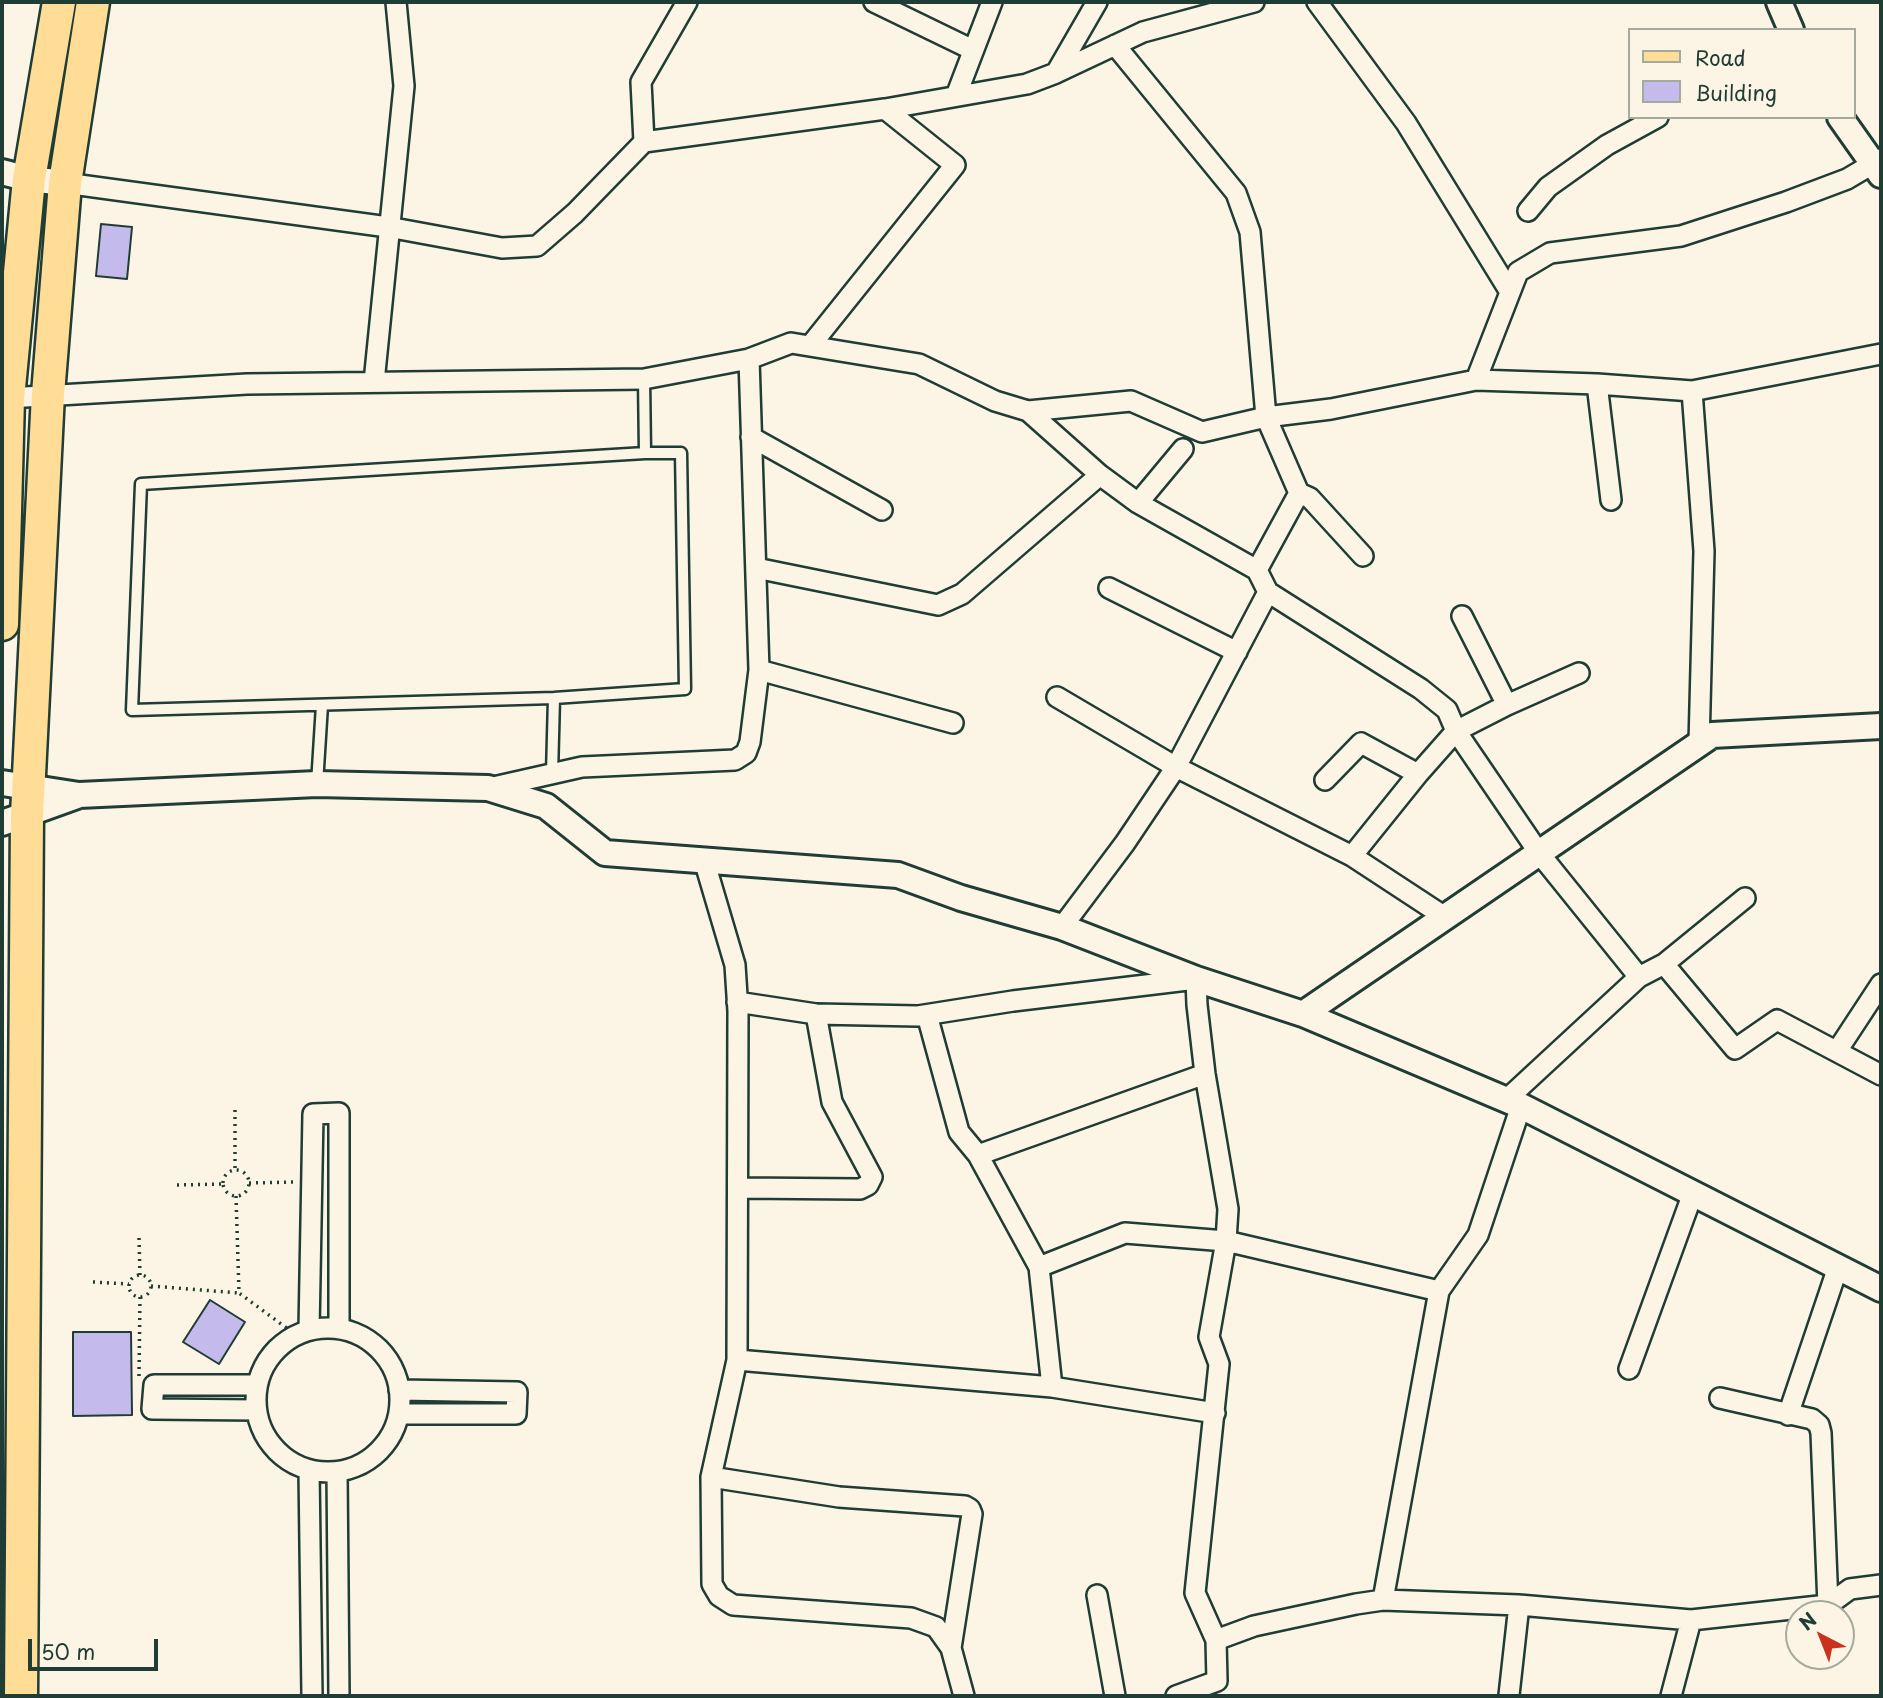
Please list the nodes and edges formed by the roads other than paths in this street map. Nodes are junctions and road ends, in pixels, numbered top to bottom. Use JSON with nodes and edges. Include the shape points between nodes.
{"nodes":[{"id":1,"x":59,"y":2,"type":"edge"},
{"id":2,"x":93,"y":2,"type":"edge"},
{"id":3,"x":396,"y":2,"type":"edge"},
{"id":4,"x":687,"y":2,"type":"edge"},
{"id":5,"x":874,"y":2,"type":"edge"},
{"id":6,"x":992,"y":2,"type":"edge"},
{"id":7,"x":1097,"y":2,"type":"edge"},
{"id":8,"x":1254,"y":2,"type":"edge"},
{"id":9,"x":1317,"y":2,"type":"edge"},
{"id":10,"x":1779,"y":2,"type":"edge"},
{"id":11,"x":1790,"y":28,"type":"edge"},
{"id":12,"x":1115,"y":46,"type":"junction"},
{"id":13,"x":973,"y":50,"type":"junction"},
{"id":14,"x":1056,"y":73,"type":"junction"},
{"id":15,"x":956,"y":96,"type":"junction"},
{"id":16,"x":885,"y":108,"type":"junction"},
{"id":17,"x":1654,"y":119,"type":"edge"},
{"id":18,"x":1842,"y":119,"type":"edge"},
{"id":19,"x":644,"y":142,"type":"junction"},
{"id":20,"x":1878,"y":166,"type":"edge"},
{"id":21,"x":15,"y":176,"type":"edge"},
{"id":22,"x":65,"y":183,"type":"junction"},
{"id":23,"x":1528,"y":211,"type":"dead end"},
{"id":24,"x":388,"y":228,"type":"junction"},
{"id":25,"x":1510,"y":292,"type":"junction"},
{"id":26,"x":810,"y":346,"type":"junction"},
{"id":27,"x":1881,"y":354,"type":"edge"},
{"id":28,"x":749,"y":359,"type":"junction"},
{"id":29,"x":644,"y":379,"type":"junction"},
{"id":30,"x":1476,"y":380,"type":"junction"},
{"id":31,"x":374,"y":382,"type":"junction"},
{"id":32,"x":1597,"y":384,"type":"junction"},
{"id":33,"x":1692,"y":391,"type":"junction"},
{"id":34,"x":48,"y":394,"type":"junction"},
{"id":35,"x":8,"y":398,"type":"junction"},
{"id":36,"x":1028,"y":411,"type":"junction"},
{"id":37,"x":1266,"y":417,"type":"junction"},
{"id":38,"x":751,"y":437,"type":"junction"},
{"id":39,"x":1183,"y":449,"type":"dead end"},
{"id":40,"x":645,"y":453,"type":"junction"},
{"id":41,"x":3,"y":472,"type":"edge"},
{"id":42,"x":1100,"y":475,"type":"junction"},
{"id":43,"x":1299,"y":493,"type":"junction"},
{"id":44,"x":1611,"y":500,"type":"dead end"},
{"id":45,"x":1138,"y":503,"type":"junction"},
{"id":46,"x":882,"y":510,"type":"dead end"},
{"id":47,"x":1363,"y":556,"type":"dead end"},
{"id":48,"x":756,"y":568,"type":"junction"},
{"id":49,"x":1257,"y":570,"type":"junction"},
{"id":50,"x":1109,"y":588,"type":"dead end"},
{"id":51,"x":1268,"y":592,"type":"junction"},
{"id":52,"x":1462,"y":616,"type":"dead end"},
{"id":53,"x":2,"y":624,"type":"edge"},
{"id":54,"x":1237,"y":652,"type":"junction"},
{"id":55,"x":759,"y":670,"type":"junction"},
{"id":56,"x":1579,"y":673,"type":"dead end"},
{"id":57,"x":1058,"y":697,"type":"dead end"},
{"id":58,"x":554,"y":698,"type":"junction"},
{"id":59,"x":322,"y":705,"type":"junction"},
{"id":60,"x":1507,"y":705,"type":"junction"},
{"id":61,"x":953,"y":723,"type":"dead end"},
{"id":62,"x":1881,"y":726,"type":"edge"},
{"id":63,"x":1457,"y":731,"type":"junction"},
{"id":64,"x":1699,"y":744,"type":"junction"},
{"id":65,"x":1176,"y":767,"type":"junction"},
{"id":66,"x":552,"y":774,"type":"junction"},
{"id":67,"x":1418,"y":774,"type":"junction"},
{"id":68,"x":1325,"y":780,"type":"dead end"},
{"id":69,"x":317,"y":784,"type":"junction"},
{"id":70,"x":488,"y":788,"type":"junction"},
{"id":71,"x":15,"y":802,"type":"edge"},
{"id":72,"x":1539,"y":853,"type":"junction"},
{"id":73,"x":1352,"y":856,"type":"junction"},
{"id":74,"x":704,"y":860,"type":"junction"},
{"id":75,"x":1745,"y":898,"type":"dead end"},
{"id":76,"x":1445,"y":917,"type":"junction"},
{"id":77,"x":1062,"y":927,"type":"junction"},
{"id":78,"x":1664,"y":964,"type":"junction"},
{"id":79,"x":1639,"y":977,"type":"junction"},
{"id":80,"x":1196,"y":979,"type":"junction"},
{"id":81,"x":1881,"y":984,"type":"edge"},
{"id":82,"x":737,"y":1002,"type":"junction"},
{"id":83,"x":816,"y":1014,"type":"junction"},
{"id":84,"x":1303,"y":1014,"type":"junction"},
{"id":85,"x":927,"y":1015,"type":"junction"},
{"id":86,"x":1838,"y":1051,"type":"junction"},
{"id":87,"x":1205,"y":1074,"type":"junction"},
{"id":88,"x":1881,"y":1076,"type":"edge"},
{"id":89,"x":1513,"y":1103,"type":"junction"},
{"id":90,"x":978,"y":1155,"type":"junction"},
{"id":91,"x":738,"y":1188,"type":"junction"},
{"id":92,"x":1693,"y":1193,"type":"junction"},
{"id":93,"x":1226,"y":1241,"type":"junction"},
{"id":94,"x":1039,"y":1267,"type":"junction"},
{"id":95,"x":1838,"y":1267,"type":"junction"},
{"id":96,"x":1881,"y":1289,"type":"edge"},
{"id":97,"x":1440,"y":1291,"type":"junction"},
{"id":98,"x":339,"y":1328,"type":"junction"},
{"id":99,"x":302,"y":1333,"type":"junction"},
{"id":100,"x":737,"y":1360,"type":"junction"},
{"id":101,"x":1629,"y":1369,"type":"dead end"},
{"id":102,"x":257,"y":1385,"type":"junction"},
{"id":103,"x":1052,"y":1387,"type":"junction"},
{"id":104,"x":399,"y":1390,"type":"junction"},
{"id":105,"x":1720,"y":1398,"type":"dead end"},
{"id":106,"x":256,"y":1410,"type":"junction"},
{"id":107,"x":1215,"y":1413,"type":"junction"},
{"id":108,"x":399,"y":1414,"type":"junction"},
{"id":109,"x":1788,"y":1415,"type":"junction"},
{"id":110,"x":309,"y":1470,"type":"junction"},
{"id":111,"x":337,"y":1472,"type":"junction"},
{"id":112,"x":711,"y":1477,"type":"junction"},
{"id":113,"x":1881,"y":1585,"type":"edge"},
{"id":114,"x":1097,"y":1595,"type":"dead end"},
{"id":115,"x":1382,"y":1600,"type":"junction"},
{"id":116,"x":1828,"y":1600,"type":"edge"},
{"id":117,"x":1835,"y":1600,"type":"edge"},
{"id":118,"x":1519,"y":1605,"type":"junction"},
{"id":119,"x":1785,"y":1610,"type":"edge"},
{"id":120,"x":1691,"y":1620,"type":"junction"},
{"id":121,"x":1216,"y":1640,"type":"junction"},
{"id":122,"x":951,"y":1648,"type":"junction"},
{"id":123,"x":1208,"y":1692,"type":"edge"},
{"id":124,"x":1508,"y":1695,"type":"edge"},
{"id":125,"x":21,"y":1696,"type":"edge"},
{"id":126,"x":312,"y":1696,"type":"edge"},
{"id":127,"x":339,"y":1696,"type":"edge"},
{"id":128,"x":964,"y":1696,"type":"edge"},
{"id":129,"x":1115,"y":1696,"type":"edge"},
{"id":130,"x":1176,"y":1696,"type":"edge"},
{"id":131,"x":1671,"y":1696,"type":"edge"}],
"edges":[{"from":1,"to":21,"type":"main road"},
{"from":2,"to":22,"type":"main road"},
{"from":3,"to":24,"type":"street","via":[[404,86]]},
{"from":4,"to":19,"type":"street","via":[[641,82]]},
{"from":5,"to":13,"type":"street"},
{"from":6,"to":13,"type":"street"},
{"from":7,"to":14,"type":"street"},
{"from":8,"to":12,"type":"street","via":[[1143,32]]},
{"from":9,"to":25,"type":"street","via":[[1406,123]]},
{"from":10,"to":11,"type":"street"},
{"from":12,"to":14,"type":"street"},
{"from":12,"to":37,"type":"street","via":[[1236,193],[1250,232]]},
{"from":13,"to":15,"type":"street"},
{"from":14,"to":15,"type":"street","via":[[1027,84]]},
{"from":15,"to":16,"type":"street"},
{"from":16,"to":19,"type":"street"},
{"from":16,"to":26,"type":"street","via":[[955,165]]},
{"from":17,"to":23,"type":"street","via":[[1606,145],[1548,187]]},
{"from":18,"to":20,"type":"street"},
{"from":19,"to":24,"type":"street","via":[[537,246],[502,248]]},
{"from":20,"to":25,"type":"street","via":[[1681,236],[1550,253],[1518,272]]},
{"from":21,"to":22,"type":"street"},
{"from":21,"to":35,"type":"main road"},
{"from":22,"to":24,"type":"street"},
{"from":22,"to":34,"type":"main road"},
{"from":24,"to":31,"type":"street"},
{"from":25,"to":30,"type":"street"},
{"from":26,"to":28,"type":"street","via":[[791,343]]},
{"from":26,"to":36,"type":"street","via":[[919,364],[995,401]]},
{"from":27,"to":33,"type":"street"},
{"from":28,"to":29,"type":"street"},
{"from":28,"to":38,"type":"street"},
{"from":29,"to":31,"type":"street"},
{"from":29,"to":40,"type":"lane"},
{"from":30,"to":32,"type":"street"},
{"from":30,"to":37,"type":"street"},
{"from":31,"to":34,"type":"street"},
{"from":32,"to":33,"type":"street"},
{"from":32,"to":44,"type":"street"},
{"from":33,"to":64,"type":"street","via":[[1704,551]]},
{"from":34,"to":35,"type":"street"},
{"from":34,"to":71,"type":"main road"},
{"from":35,"to":41,"type":"main road"},
{"from":36,"to":37,"type":"street","via":[[1131,401],[1202,432]]},
{"from":36,"to":42,"type":"street"},
{"from":37,"to":43,"type":"street"},
{"from":38,"to":46,"type":"street"},
{"from":38,"to":48,"type":"street"},
{"from":39,"to":45,"type":"street"},
{"from":40,"to":58,"type":"lane","via":[[681,453],[685,689]]},
{"from":40,"to":59,"type":"lane","via":[[141,484],[132,710]]},
{"from":41,"to":53,"type":"main road"},
{"from":42,"to":45,"type":"street"},
{"from":42,"to":48,"type":"street","via":[[962,594],[938,606]]},
{"from":43,"to":47,"type":"street","via":[[1310,498]]},
{"from":43,"to":49,"type":"street"},
{"from":45,"to":49,"type":"street"},
{"from":48,"to":55,"type":"street"},
{"from":49,"to":51,"type":"street"},
{"from":50,"to":54,"type":"street"},
{"from":51,"to":54,"type":"street"},
{"from":51,"to":63,"type":"street","via":[[1421,689],[1447,710]]},
{"from":52,"to":60,"type":"street"},
{"from":54,"to":65,"type":"street"},
{"from":55,"to":61,"type":"street"},
{"from":55,"to":66,"type":"street","via":[[750,742],[746,753],[735,760],[582,766]]},
{"from":56,"to":60,"type":"street"},
{"from":57,"to":65,"type":"street"},
{"from":58,"to":59,"type":"lane"},
{"from":58,"to":66,"type":"lane"},
{"from":59,"to":69,"type":"lane"},
{"from":60,"to":63,"type":"street"},
{"from":62,"to":64,"type":"street","via":[[1712,735]]},
{"from":63,"to":67,"type":"street"},
{"from":63,"to":72,"type":"street"},
{"from":64,"to":72,"type":"street"},
{"from":65,"to":73,"type":"street"},
{"from":65,"to":77,"type":"street"},
{"from":66,"to":70,"type":"street"},
{"from":67,"to":68,"type":"street","via":[[1361,743]]},
{"from":67,"to":73,"type":"street"},
{"from":69,"to":70,"type":"street"},
{"from":69,"to":71,"type":"street"},
{"from":70,"to":74,"type":"street","via":[[546,806],[605,853]]},
{"from":71,"to":125,"type":"main road"},
{"from":72,"to":76,"type":"street"},
{"from":72,"to":79,"type":"street"},
{"from":73,"to":76,"type":"street"},
{"from":74,"to":77,"type":"street","via":[[898,875]]},
{"from":74,"to":82,"type":"street","via":[[735,965]]},
{"from":75,"to":78,"type":"street"},
{"from":76,"to":84,"type":"street"},
{"from":77,"to":80,"type":"street"},
{"from":78,"to":79,"type":"street"},
{"from":78,"to":86,"type":"street","via":[[1735,1049],[1777,1020]]},
{"from":79,"to":89,"type":"street"},
{"from":80,"to":84,"type":"street"},
{"from":80,"to":85,"type":"street"},
{"from":80,"to":87,"type":"street"},
{"from":81,"to":86,"type":"street"},
{"from":82,"to":83,"type":"street"},
{"from":82,"to":91,"type":"street"},
{"from":83,"to":85,"type":"street"},
{"from":83,"to":91,"type":"street","via":[[832,1102],[872,1177],[860,1189]]},
{"from":84,"to":89,"type":"street"},
{"from":85,"to":90,"type":"street","via":[[959,1132]]},
{"from":86,"to":88,"type":"street"},
{"from":87,"to":90,"type":"street"},
{"from":87,"to":93,"type":"street","via":[[1228,1209]]},
{"from":89,"to":92,"type":"street"},
{"from":89,"to":97,"type":"street","via":[[1478,1236]]},
{"from":90,"to":94,"type":"street"},
{"from":91,"to":100,"type":"street"},
{"from":92,"to":95,"type":"street"},
{"from":92,"to":101,"type":"street"},
{"from":93,"to":94,"type":"street","via":[[1125,1233]]},
{"from":93,"to":97,"type":"street"},
{"from":93,"to":107,"type":"street","via":[[1209,1337],[1219,1364]]},
{"from":94,"to":103,"type":"street"},
{"from":95,"to":96,"type":"street"},
{"from":95,"to":109,"type":"street"},
{"from":97,"to":115,"type":"street"},
{"from":98,"to":99,"type":"street"},
{"from":98,"to":99,"type":"street","via":[[339,1113],[313,1114]]},
{"from":98,"to":104,"type":"street","via":[[377,1345],[390,1361]]},
{"from":99,"to":102,"type":"street","via":[[281,1344],[267,1359]]},
{"from":100,"to":103,"type":"street"},
{"from":100,"to":112,"type":"street"},
{"from":102,"to":106,"type":"street"},
{"from":102,"to":106,"type":"street","via":[[154,1385],[152,1409]]},
{"from":103,"to":107,"type":"street"},
{"from":104,"to":108,"type":"street"},
{"from":104,"to":108,"type":"street","via":[[517,1392],[516,1414]]},
{"from":105,"to":109,"type":"street"},
{"from":106,"to":110,"type":"street","via":[[266,1438],[279,1454]]},
{"from":107,"to":121,"type":"street","via":[[1195,1593]]},
{"from":108,"to":111,"type":"street","via":[[388,1440],[374,1456]]},
{"from":109,"to":116,"type":"street","via":[[1812,1419],[1821,1433]]},
{"from":110,"to":111,"type":"street"},
{"from":110,"to":126,"type":"street"},
{"from":111,"to":127,"type":"street"},
{"from":112,"to":122,"type":"street","via":[[712,1584],[719,1596],[733,1605],[911,1618],[936,1627]]},
{"from":112,"to":122,"type":"street","via":[[839,1497],[970,1509]]},
{"from":113,"to":117,"type":"street","via":[[1850,1589]]},
{"from":114,"to":129,"type":"street"},
{"from":115,"to":118,"type":"street"},
{"from":115,"to":121,"type":"street","via":[[1254,1626]]},
{"from":118,"to":120,"type":"street"},
{"from":118,"to":124,"type":"street"},
{"from":119,"to":120,"type":"street"},
{"from":120,"to":131,"type":"street"},
{"from":121,"to":123,"type":"street","via":[[1217,1681]]},
{"from":122,"to":128,"type":"street"},
{"from":123,"to":130,"type":"street"}]}
